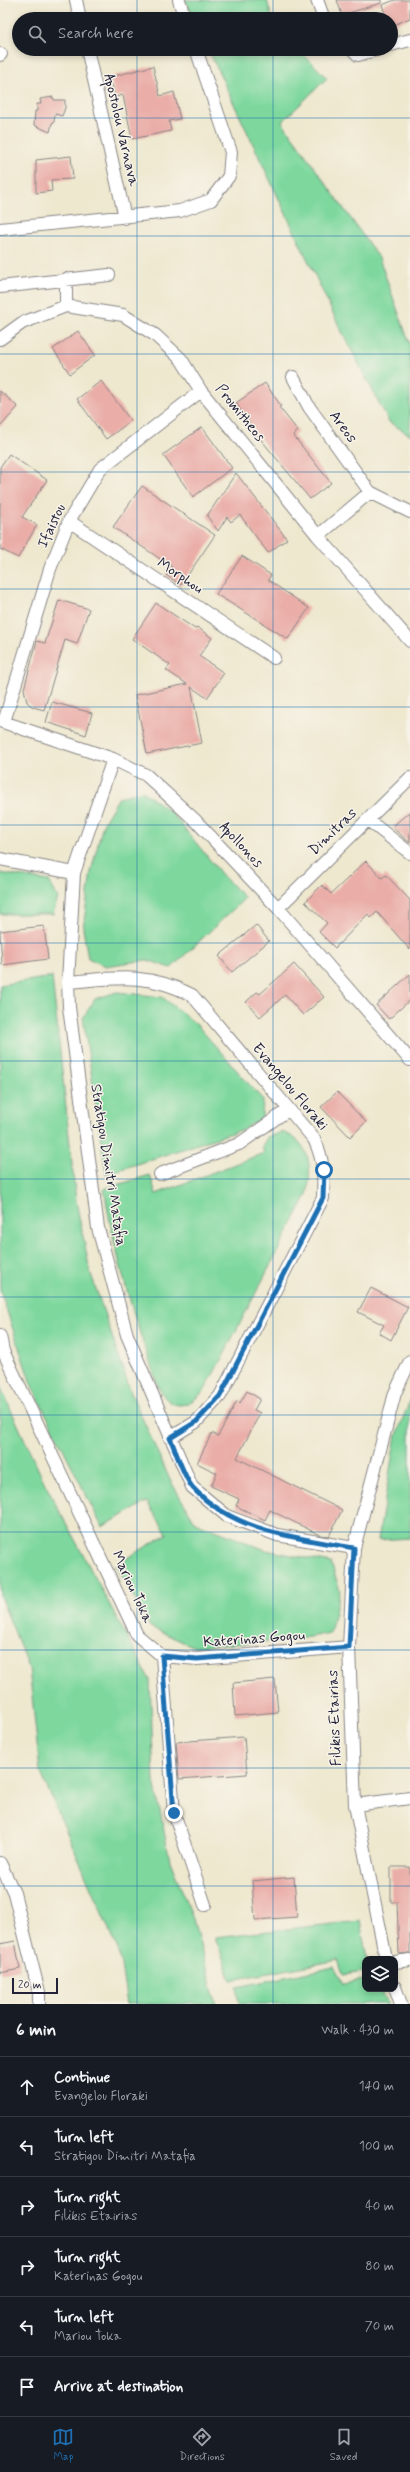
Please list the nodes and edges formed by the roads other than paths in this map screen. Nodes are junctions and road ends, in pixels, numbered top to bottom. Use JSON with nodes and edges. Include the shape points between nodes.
{"nodes":[{"id":1,"x":76,"y":0,"type":"edge"},
{"id":2,"x":179,"y":0,"type":"edge"},
{"id":3,"x":317,"y":0,"type":"edge"},
{"id":4,"x":79,"y":12,"type":"edge"},
{"id":5,"x":183,"y":12,"type":"edge"},
{"id":6,"x":321,"y":12,"type":"edge"},
{"id":7,"x":410,"y":40,"type":"edge"},
{"id":8,"x":398,"y":43,"type":"edge"},
{"id":9,"x":89,"y":56,"type":"edge"},
{"id":10,"x":198,"y":56,"type":"edge"},
{"id":11,"x":125,"y":218,"type":"junction"},
{"id":12,"x":0,"y":229,"type":"edge"},
{"id":13,"x":109,"y":275,"type":"dead end"},
{"id":14,"x":66,"y":279,"type":"junction"},
{"id":15,"x":0,"y":287,"type":"edge"},
{"id":16,"x":66,"y":306,"type":"junction"},
{"id":17,"x":0,"y":339,"type":"edge"},
{"id":18,"x":293,"y":377,"type":"dead end"},
{"id":19,"x":201,"y":392,"type":"junction"},
{"id":20,"x":370,"y":492,"type":"junction"},
{"id":21,"x":410,"y":512,"type":"edge"},
{"id":22,"x":69,"y":521,"type":"junction"},
{"id":23,"x":318,"y":536,"type":"junction"},
{"id":24,"x":410,"y":641,"type":"edge"},
{"id":25,"x":274,"y":658,"type":"dead end"},
{"id":26,"x":2,"y":721,"type":"edge"},
{"id":27,"x":113,"y":759,"type":"junction"},
{"id":28,"x":410,"y":778,"type":"edge"},
{"id":29,"x":368,"y":820,"type":"junction"},
{"id":30,"x":410,"y":853,"type":"edge"},
{"id":31,"x":0,"y":859,"type":"edge"},
{"id":32,"x":74,"y":873,"type":"junction"},
{"id":33,"x":278,"y":908,"type":"junction"},
{"id":34,"x":68,"y":982,"type":"junction"},
{"id":35,"x":410,"y":1060,"type":"edge"},
{"id":36,"x":288,"y":1110,"type":"junction"},
{"id":37,"x":160,"y":1174,"type":"dead end"},
{"id":38,"x":0,"y":1336,"type":"edge"},
{"id":39,"x":410,"y":1361,"type":"edge"},
{"id":40,"x":170,"y":1438,"type":"junction"},
{"id":41,"x":354,"y":1548,"type":"junction"},
{"id":42,"x":349,"y":1647,"type":"junction"},
{"id":43,"x":162,"y":1656,"type":"junction"},
{"id":44,"x":410,"y":1798,"type":"edge"},
{"id":45,"x":355,"y":1805,"type":"junction"},
{"id":46,"x":0,"y":1862,"type":"edge"},
{"id":47,"x":205,"y":1905,"type":"dead end"},
{"id":48,"x":385,"y":1956,"type":"edge"},
{"id":49,"x":410,"y":1960,"type":"edge"},
{"id":50,"x":398,"y":1962,"type":"edge"},
{"id":51,"x":397,"y":1992,"type":"edge"},
{"id":52,"x":39,"y":2004,"type":"edge"},
{"id":53,"x":401,"y":2004,"type":"edge"}],
"edges":[{"from":1,"to":4,"type":"street"},
{"from":2,"to":5,"type":"street"},
{"from":3,"to":6,"type":"street"},
{"from":7,"to":8,"type":"street"},
{"from":9,"to":11,"type":"street","name":"Apostolou Varnava"},
{"from":10,"to":11,"type":"street","via":[[231,152],[229,176],[211,200],[180,211]]},
{"from":11,"to":12,"type":"street"},
{"from":13,"to":14,"type":"street"},
{"from":14,"to":15,"type":"street"},
{"from":14,"to":16,"type":"street"},
{"from":16,"to":17,"type":"street","via":[[22,323]]},
{"from":16,"to":19,"type":"street","name":"Promitheos","via":[[123,315],[155,334],[181,359]]},
{"from":18,"to":20,"type":"street","name":"Areos","via":[[309,407]]},
{"from":19,"to":22,"type":"street","name":"Ifaistou","via":[[100,469]]},
{"from":19,"to":23,"type":"street","name":"Promitheos"},
{"from":20,"to":21,"type":"street","name":"Areos"},
{"from":20,"to":23,"type":"street"},
{"from":22,"to":25,"type":"street","name":"Morphou"},
{"from":22,"to":26,"type":"street","name":"Ifaistou","via":[[50,569]]},
{"from":23,"to":24,"type":"street","name":"Promitheos"},
{"from":26,"to":27,"type":"street","name":"Apollonos"},
{"from":27,"to":32,"type":"street","name":"Stratigou Dimitri Matafia"},
{"from":27,"to":33,"type":"street","name":"Apollonos","via":[[146,775],[196,821]]},
{"from":28,"to":29,"type":"street","name":"Dimitras"},
{"from":29,"to":30,"type":"street"},
{"from":29,"to":33,"type":"street","name":"Dimitras"},
{"from":31,"to":32,"type":"street"},
{"from":32,"to":34,"type":"street","name":"Stratigou Dimitri Matafia"},
{"from":33,"to":35,"type":"street","name":"Apollonos"},
{"from":34,"to":36,"type":"street","name":"Evangelou Floraki","via":[[140,978],[170,984],[192,995]]},
{"from":34,"to":40,"type":"street","name":"Stratigou Dimitri Matafia","via":[[69,1007],[98,1228],[127,1336]]},
{"from":36,"to":37,"type":"street","via":[[239,1144]]},
{"from":36,"to":40,"type":"street","name":"Evangelou Floraki","via":[[314,1139],[320,1151],[324,1170],[323,1198],[220,1396],[196,1422]]},
{"from":38,"to":43,"type":"street","name":"Mariou Toka","via":[[3,1351],[137,1635]]},
{"from":39,"to":41,"type":"street","name":"Filikis Etairias","via":[[395,1393]]},
{"from":40,"to":41,"type":"street","name":"Stratigou Dimitri Matafia","via":[[192,1487],[227,1516],[277,1535]]},
{"from":41,"to":42,"type":"street","name":"Filikis Etairias"},
{"from":42,"to":43,"type":"street","name":"Katerinas Gogou","via":[[197,1659]]},
{"from":42,"to":45,"type":"street","name":"Filikis Etairias"},
{"from":43,"to":47,"type":"street","via":[[174,1813]]},
{"from":44,"to":45,"type":"street"},
{"from":45,"to":48,"type":"street","name":"Filikis Etairias"},
{"from":46,"to":52,"type":"street","via":[[14,1893],[39,1992]]},
{"from":49,"to":50,"type":"street"},
{"from":51,"to":53,"type":"street"}]}
